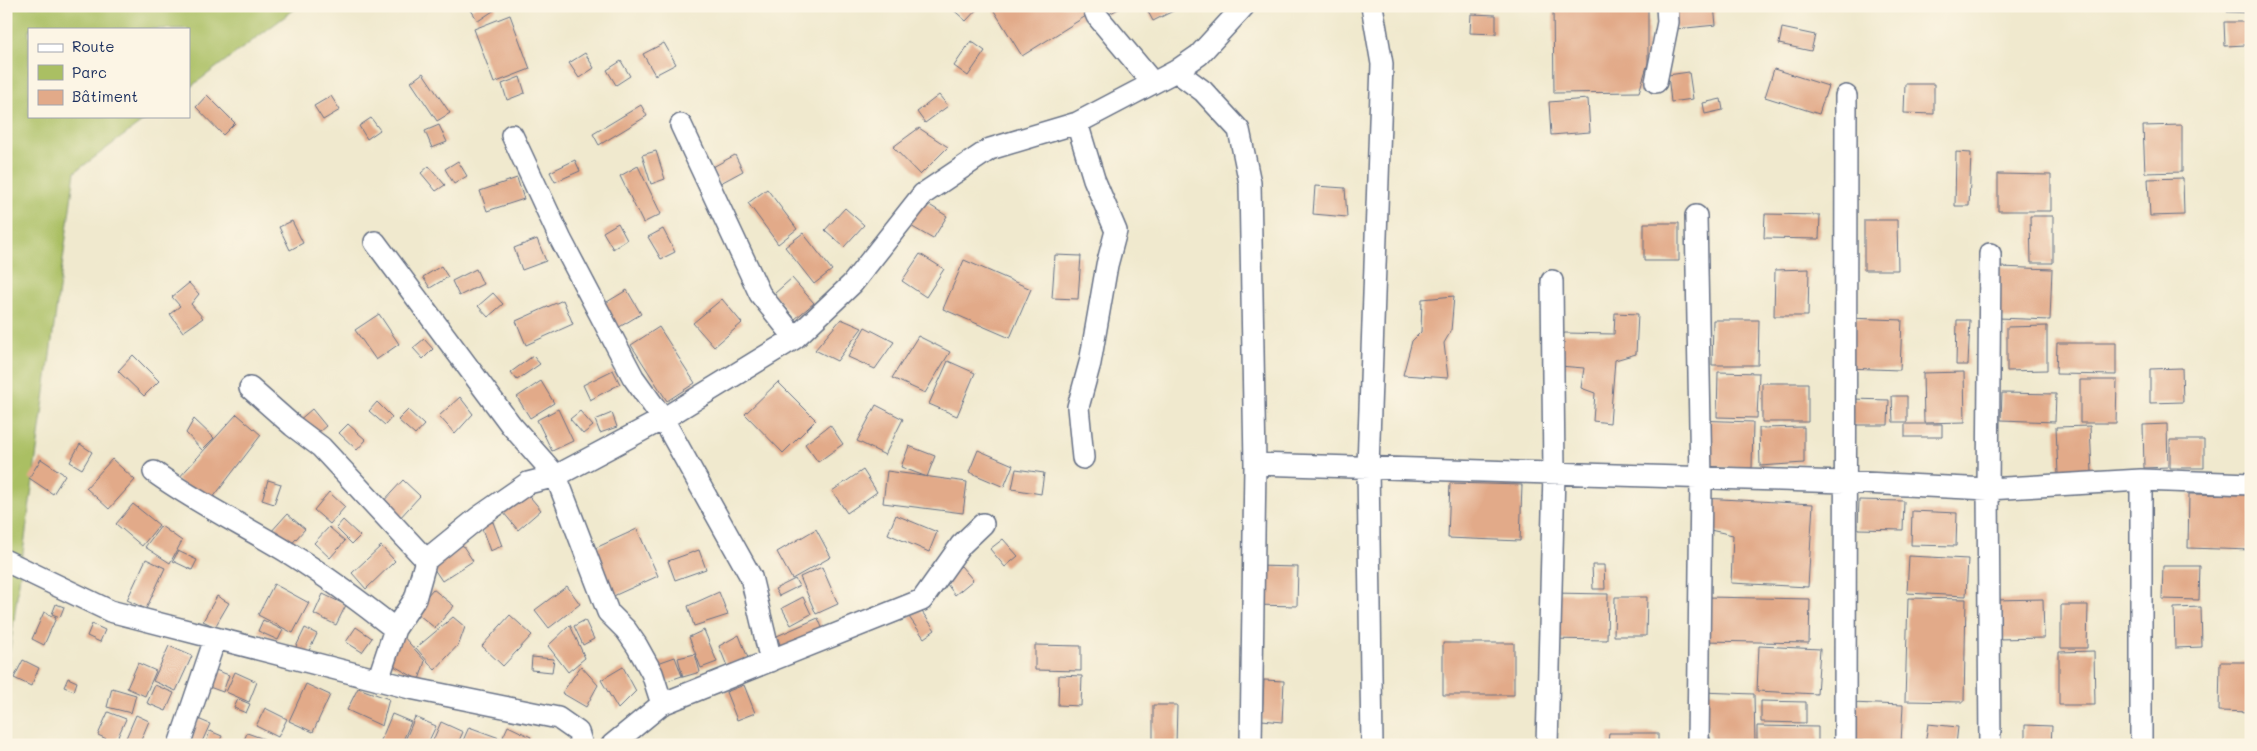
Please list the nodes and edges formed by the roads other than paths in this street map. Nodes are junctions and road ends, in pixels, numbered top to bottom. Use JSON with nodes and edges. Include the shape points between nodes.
{"nodes":[{"id":1,"x":1093,"y":6,"type":"edge"},
{"id":2,"x":1244,"y":6,"type":"edge"},
{"id":3,"x":1372,"y":6,"type":"edge"},
{"id":4,"x":1667,"y":6,"type":"edge"},
{"id":5,"x":1176,"y":71,"type":"junction"},
{"id":6,"x":1656,"y":82,"type":"dead end"},
{"id":7,"x":1153,"y":83,"type":"junction"},
{"id":8,"x":1846,"y":96,"type":"dead end"},
{"id":9,"x":1077,"y":122,"type":"junction"},
{"id":10,"x":681,"y":125,"type":"dead end"},
{"id":11,"x":512,"y":135,"type":"dead end"},
{"id":12,"x":1696,"y":216,"type":"dead end"},
{"id":13,"x":375,"y":242,"type":"dead end"},
{"id":14,"x":1990,"y":254,"type":"dead end"},
{"id":15,"x":1552,"y":281,"type":"dead end"},
{"id":16,"x":795,"y":338,"type":"junction"},
{"id":17,"x":250,"y":388,"type":"dead end"},
{"id":18,"x":663,"y":419,"type":"junction"},
{"id":19,"x":1083,"y":458,"type":"dead end"},
{"id":20,"x":1255,"y":464,"type":"junction"},
{"id":21,"x":1368,"y":467,"type":"junction"},
{"id":22,"x":154,"y":472,"type":"dead end"},
{"id":23,"x":1554,"y":473,"type":"junction"},
{"id":24,"x":556,"y":476,"type":"junction"},
{"id":25,"x":1701,"y":478,"type":"junction"},
{"id":26,"x":2141,"y":480,"type":"junction"},
{"id":27,"x":1844,"y":482,"type":"junction"},
{"id":28,"x":2251,"y":484,"type":"edge"},
{"id":29,"x":1988,"y":489,"type":"junction"},
{"id":30,"x":983,"y":524,"type":"dead end"},
{"id":31,"x":426,"y":560,"type":"junction"},
{"id":32,"x":6,"y":561,"type":"edge"},
{"id":33,"x":396,"y":629,"type":"junction"},
{"id":34,"x":215,"y":639,"type":"junction"},
{"id":35,"x":771,"y":661,"type":"junction"},
{"id":36,"x":378,"y":680,"type":"junction"},
{"id":37,"x":662,"y":704,"type":"junction"},
{"id":38,"x":179,"y":745,"type":"edge"},
{"id":39,"x":582,"y":745,"type":"edge"},
{"id":40,"x":612,"y":745,"type":"edge"},
{"id":41,"x":1251,"y":745,"type":"edge"},
{"id":42,"x":1372,"y":745,"type":"edge"},
{"id":43,"x":1547,"y":745,"type":"edge"},
{"id":44,"x":1698,"y":745,"type":"edge"},
{"id":45,"x":1845,"y":745,"type":"edge"},
{"id":46,"x":1990,"y":745,"type":"edge"},
{"id":47,"x":2142,"y":745,"type":"edge"}],
"edges":[{"from":1,"to":7,"type":"street","via":[[1097,16]]},
{"from":2,"to":5,"type":"street","via":[[1199,55]]},
{"from":3,"to":21,"type":"street","via":[[1382,64]]},
{"from":4,"to":6,"type":"street","via":[[1668,22]]},
{"from":5,"to":7,"type":"street"},
{"from":5,"to":20,"type":"street","via":[[1203,91],[1239,130],[1250,183]]},
{"from":7,"to":9,"type":"street"},
{"from":8,"to":27,"type":"street"},
{"from":9,"to":16,"type":"street","via":[[990,149],[923,194],[852,284]]},
{"from":9,"to":19,"type":"street","via":[[1094,179],[1116,231],[1078,407]]},
{"from":10,"to":16,"type":"street","via":[[760,294]]},
{"from":11,"to":18,"type":"street","via":[[561,240],[628,368]]},
{"from":12,"to":25,"type":"street"},
{"from":13,"to":24,"type":"street","via":[[511,425]]},
{"from":14,"to":29,"type":"street"},
{"from":15,"to":23,"type":"street"},
{"from":16,"to":18,"type":"street"},
{"from":17,"to":31,"type":"street","via":[[322,447]]},
{"from":18,"to":24,"type":"street"},
{"from":18,"to":35,"type":"street","via":[[751,577]]},
{"from":20,"to":21,"type":"street"},
{"from":20,"to":41,"type":"street"},
{"from":21,"to":23,"type":"street"},
{"from":21,"to":42,"type":"street"},
{"from":22,"to":33,"type":"street","via":[[181,492],[293,556],[357,598]]},
{"from":23,"to":25,"type":"street"},
{"from":23,"to":43,"type":"street"},
{"from":24,"to":31,"type":"street","via":[[528,483]]},
{"from":24,"to":37,"type":"street","via":[[608,612],[637,646],[652,673]]},
{"from":25,"to":27,"type":"street"},
{"from":25,"to":44,"type":"street"},
{"from":26,"to":28,"type":"street"},
{"from":26,"to":29,"type":"street"},
{"from":26,"to":47,"type":"street"},
{"from":27,"to":29,"type":"street"},
{"from":27,"to":45,"type":"street"},
{"from":29,"to":46,"type":"street"},
{"from":30,"to":35,"type":"street","via":[[961,545],[922,600]]},
{"from":31,"to":33,"type":"street","via":[[414,599]]},
{"from":32,"to":34,"type":"street","via":[[110,611]]},
{"from":33,"to":36,"type":"street"},
{"from":34,"to":36,"type":"street"},
{"from":34,"to":38,"type":"street"},
{"from":35,"to":37,"type":"street"},
{"from":36,"to":39,"type":"street","via":[[558,718],[578,732]]},
{"from":37,"to":40,"type":"street"}]}
